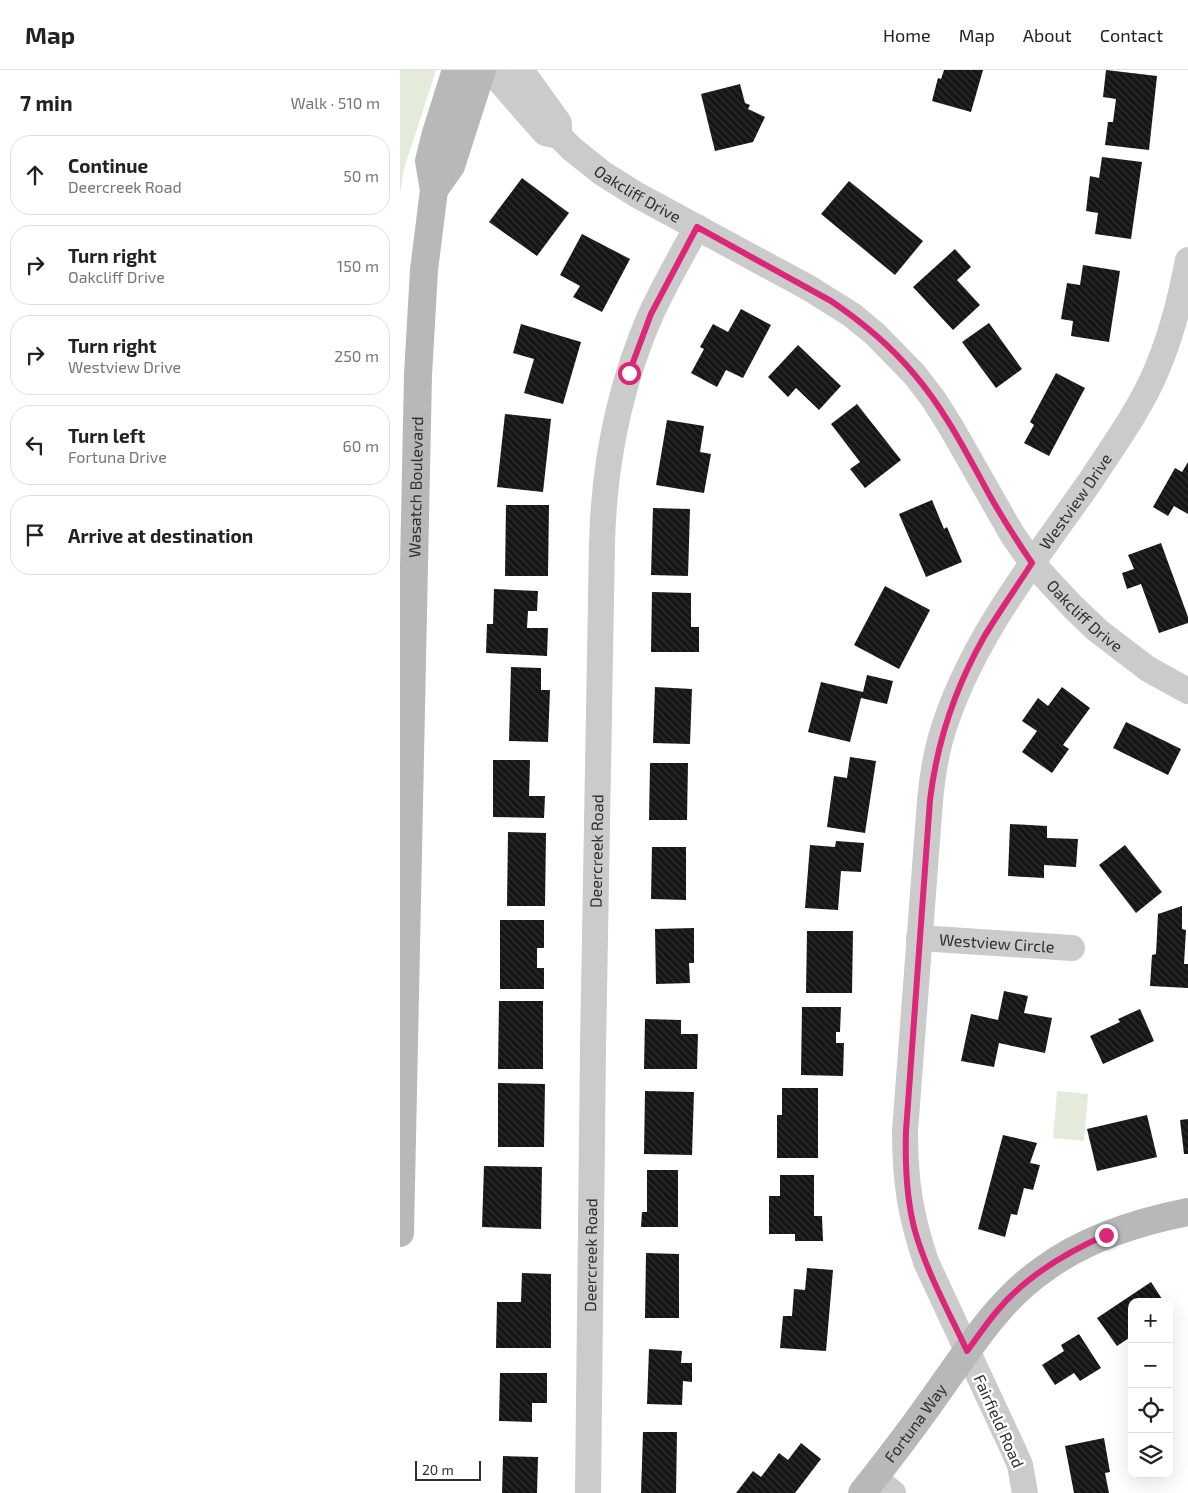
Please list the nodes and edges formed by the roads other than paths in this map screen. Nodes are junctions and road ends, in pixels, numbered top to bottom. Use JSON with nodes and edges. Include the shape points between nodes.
{"nodes":[{"id":1,"x":456,"y":70,"type":"edge"},
{"id":2,"x":482,"y":70,"type":"edge"},
{"id":3,"x":490,"y":70,"type":"edge"},
{"id":4,"x":521,"y":70,"type":"edge"},
{"id":5,"x":559,"y":136,"type":"junction"},
{"id":6,"x":434,"y":190,"type":"junction"},
{"id":7,"x":697,"y":227,"type":"junction"},
{"id":8,"x":1188,"y":260,"type":"edge"},
{"id":9,"x":1032,"y":563,"type":"junction"},
{"id":10,"x":1188,"y":691,"type":"edge"},
{"id":11,"x":919,"y":938,"type":"junction"},
{"id":12,"x":1072,"y":948,"type":"dead end"},
{"id":13,"x":1188,"y":1212,"type":"edge"},
{"id":14,"x":400,"y":1233,"type":"edge"},
{"id":15,"x":967,"y":1351,"type":"junction"},
{"id":16,"x":876,"y":1488,"type":"edge"},
{"id":17,"x":588,"y":1493,"type":"edge"},
{"id":18,"x":1025,"y":1493,"type":"edge"}],
"edges":[{"from":1,"to":6,"type":"street","name":"Wasatch Boulevard","via":[[429,161]]},
{"from":2,"to":6,"type":"street","name":"Wasatch Boulevard","via":[[451,166]]},
{"from":3,"to":5,"type":"street","name":"Oakcliff Drive","via":[[545,133]]},
{"from":4,"to":5,"type":"street","name":"Oakcliff Drive","via":[[559,123]]},
{"from":5,"to":7,"type":"street","name":"Oakcliff Drive","via":[[602,173]]},
{"from":6,"to":14,"type":"street","name":"Wasatch Boulevard","via":[[424,270],[418,375]]},
{"from":7,"to":9,"type":"street","name":"Oakcliff Drive","via":[[831,301],[896,354],[938,407]]},
{"from":7,"to":17,"type":"street","name":"Deercreek Road","via":[[663,290],[639,345],[620,400],[604,490]]},
{"from":8,"to":9,"type":"street","name":"Westview Drive","via":[[1169,336],[1141,402]]},
{"from":9,"to":10,"type":"street","name":"Oakcliff Drive","via":[[1097,630],[1148,669]]},
{"from":9,"to":11,"type":"street","name":"Westview Drive","via":[[980,645],[963,679],[941,738],[930,800]]},
{"from":11,"to":12,"type":"street","name":"Westview Circle"},
{"from":11,"to":15,"type":"street","name":"Westview Drive","via":[[906,1131],[908,1198],[926,1262]]},
{"from":13,"to":15,"type":"street","name":"Fortuna Way","via":[[1106,1235],[1044,1268],[997,1311]]},
{"from":15,"to":16,"type":"street","name":"Fortuna Way"},
{"from":15,"to":18,"type":"street","name":"Fairfield Road","via":[[1016,1457]]}]}
